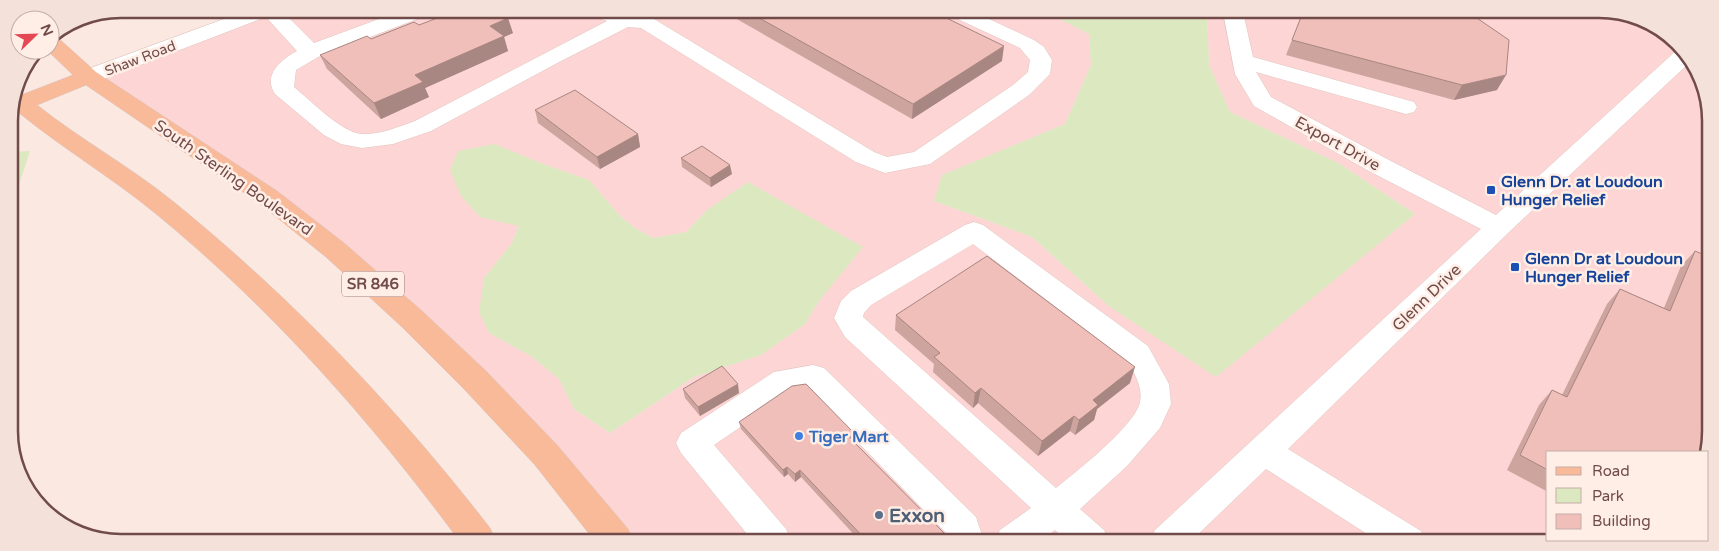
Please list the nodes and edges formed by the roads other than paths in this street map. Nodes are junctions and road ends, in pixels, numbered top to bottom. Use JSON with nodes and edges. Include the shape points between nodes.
{"nodes":[{"id":1,"x":246,"y":18,"type":"edge"},
{"id":2,"x":278,"y":18,"type":"edge"},
{"id":3,"x":401,"y":18,"type":"edge"},
{"id":4,"x":619,"y":18,"type":"edge"},
{"id":5,"x":971,"y":18,"type":"edge"},
{"id":6,"x":1234,"y":18,"type":"edge"},
{"id":7,"x":625,"y":20,"type":"junction"},
{"id":8,"x":60,"y":50,"type":"edge"},
{"id":9,"x":310,"y":52,"type":"junction"},
{"id":10,"x":1681,"y":59,"type":"edge"},
{"id":11,"x":1243,"y":61,"type":"junction"},
{"id":12,"x":88,"y":77,"type":"junction"},
{"id":13,"x":20,"y":100,"type":"edge"},
{"id":14,"x":19,"y":105,"type":"edge"},
{"id":15,"x":1406,"y":107,"type":"dead end"},
{"id":16,"x":1499,"y":227,"type":"junction"},
{"id":17,"x":1264,"y":451,"type":"junction"},
{"id":18,"x":1056,"y":509,"type":"junction"},
{"id":19,"x":965,"y":533,"type":"edge"},
{"id":20,"x":1022,"y":533,"type":"edge"},
{"id":21,"x":1083,"y":533,"type":"edge"},
{"id":22,"x":1175,"y":533,"type":"edge"},
{"id":23,"x":1395,"y":533,"type":"edge"},
{"id":24,"x":474,"y":534,"type":"edge"},
{"id":25,"x":611,"y":534,"type":"edge"},
{"id":26,"x":769,"y":534,"type":"edge"}],
"edges":[{"from":1,"to":12,"type":"street","name":"Shaw Road"},
{"from":2,"to":9,"type":"street"},
{"from":3,"to":9,"type":"street"},
{"from":4,"to":7,"type":"street"},
{"from":5,"to":7,"type":"street","via":[[1027,44],[1041,60],[1039,74],[921,159],[885,165],[865,157],[647,23]]},
{"from":6,"to":11,"type":"street","name":"Export Drive"},
{"from":7,"to":9,"type":"street","via":[[423,126],[393,137],[362,141],[349,139],[332,130],[284,89],[282,76],[288,65]]},
{"from":8,"to":12,"type":"main road","name":"South Sterling Boulevard","number":"SR 846"},
{"from":10,"to":16,"type":"street","name":"Glenn Drive"},
{"from":11,"to":15,"type":"street"},
{"from":11,"to":16,"type":"street","name":"Export Drive","via":[[1246,74],[1262,101],[1378,166]]},
{"from":12,"to":13,"type":"main road","name":"Shaw Road"},
{"from":12,"to":25,"type":"main road","name":"South Sterling Boulevard","number":"SR 846","via":[[268,197],[335,250],[412,318],[475,380],[546,455]]},
{"from":14,"to":24,"type":"main road","via":[[163,206],[258,291],[368,402]]},
{"from":16,"to":17,"type":"street","name":"Glenn Drive"},
{"from":17,"to":22,"type":"street","name":"Glenn Drive"},
{"from":17,"to":23,"type":"street"},
{"from":18,"to":18,"type":"street","via":[[855,329],[848,318],[851,308],[861,298],[974,231],[1138,354],[1153,380],[1156,404],[1133,440]]},
{"from":18,"to":20,"type":"street"},
{"from":18,"to":21,"type":"street"},
{"from":19,"to":26,"type":"street","via":[[964,528],[813,377],[785,381],[692,443]]}]}
